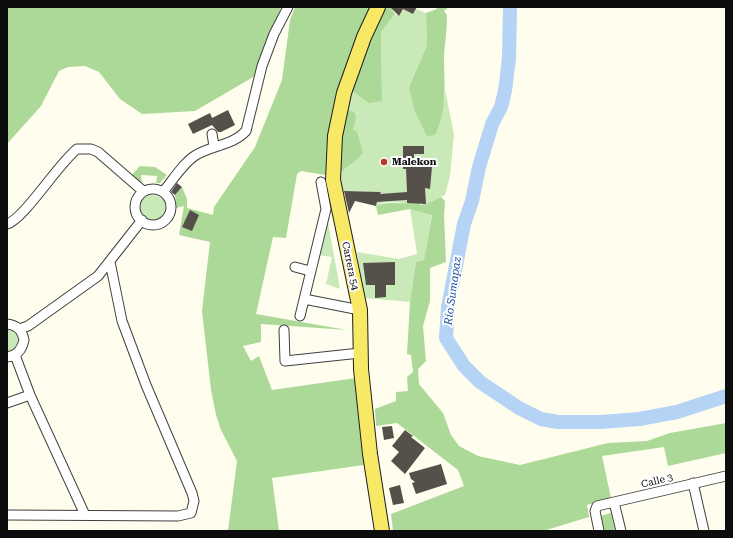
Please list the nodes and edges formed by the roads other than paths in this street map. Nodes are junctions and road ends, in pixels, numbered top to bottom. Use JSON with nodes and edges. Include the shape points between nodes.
{"nodes":[{"id":1,"x":288,"y":7,"type":"edge"},
{"id":2,"x":378,"y":7,"type":"edge"},
{"id":3,"x":212,"y":134,"type":"dead end"},
{"id":4,"x":214,"y":146,"type":"junction"},
{"id":5,"x":321,"y":182,"type":"dead end"},
{"id":6,"x":143,"y":191,"type":"junction"},
{"id":7,"x":164,"y":192,"type":"junction"},
{"id":8,"x":142,"y":220,"type":"junction"},
{"id":9,"x":7,"y":224,"type":"edge"},
{"id":10,"x":110,"y":262,"type":"junction"},
{"id":11,"x":295,"y":267,"type":"dead end"},
{"id":12,"x":310,"y":271,"type":"junction"},
{"id":13,"x":304,"y":299,"type":"junction"},
{"id":14,"x":360,"y":310,"type":"junction"},
{"id":15,"x":300,"y":316,"type":"dead end"},
{"id":16,"x":7,"y":324,"type":"edge"},
{"id":17,"x":19,"y":329,"type":"junction"},
{"id":18,"x":284,"y":330,"type":"dead end"},
{"id":19,"x":360,"y":353,"type":"junction"},
{"id":20,"x":11,"y":356,"type":"edge"},
{"id":21,"x":30,"y":395,"type":"junction"},
{"id":22,"x":7,"y":403,"type":"edge"},
{"id":23,"x":726,"y":476,"type":"edge"},
{"id":24,"x":693,"y":483,"type":"junction"},
{"id":25,"x":614,"y":502,"type":"junction"},
{"id":26,"x":7,"y":514,"type":"edge"},
{"id":27,"x":85,"y":515,"type":"junction"},
{"id":28,"x":382,"y":531,"type":"edge"},
{"id":29,"x":599,"y":531,"type":"edge"},
{"id":30,"x":621,"y":531,"type":"edge"},
{"id":31,"x":704,"y":531,"type":"edge"}],
"edges":[{"from":1,"to":4,"type":"street","via":[[262,66],[246,131],[240,138]]},
{"from":2,"to":14,"type":"main road","name":"Carrera 54","via":[[344,93],[335,136],[334,180]]},
{"from":3,"to":4,"type":"street"},
{"from":4,"to":7,"type":"street","via":[[195,156]]},
{"from":5,"to":12,"type":"street","via":[[326,209]]},
{"from":6,"to":7,"type":"street","via":[[153,189]]},
{"from":6,"to":8,"type":"street","via":[[139,195],[136,207],[136,212]]},
{"from":6,"to":9,"type":"street","via":[[98,152],[91,148],[77,149],[62,162],[21,214]]},
{"from":7,"to":8,"type":"street","via":[[171,207],[168,218],[158,224]]},
{"from":8,"to":10,"type":"street"},
{"from":10,"to":17,"type":"street","via":[[83,288],[28,326]]},
{"from":10,"to":27,"type":"street","via":[[122,321],[192,493],[194,508],[185,516]]},
{"from":11,"to":12,"type":"street"},
{"from":12,"to":13,"type":"street"},
{"from":13,"to":14,"type":"street"},
{"from":13,"to":15,"type":"street"},
{"from":14,"to":19,"type":"main road","name":"Carrera 54"},
{"from":16,"to":17,"type":"street"},
{"from":17,"to":20,"type":"street","via":[[24,340],[23,347]]},
{"from":18,"to":19,"type":"street","via":[[284,361]]},
{"from":19,"to":28,"type":"main road","name":"Carrera 54","via":[[370,454]]},
{"from":20,"to":21,"type":"street"},
{"from":21,"to":22,"type":"street"},
{"from":21,"to":27,"type":"street"},
{"from":23,"to":24,"type":"street","name":"Calle 3"},
{"from":24,"to":25,"type":"street","name":"Calle 3"},
{"from":24,"to":31,"type":"street"},
{"from":25,"to":29,"type":"street","name":"Calle 3","via":[[595,508]]},
{"from":25,"to":30,"type":"street"},
{"from":26,"to":27,"type":"street"}]}
